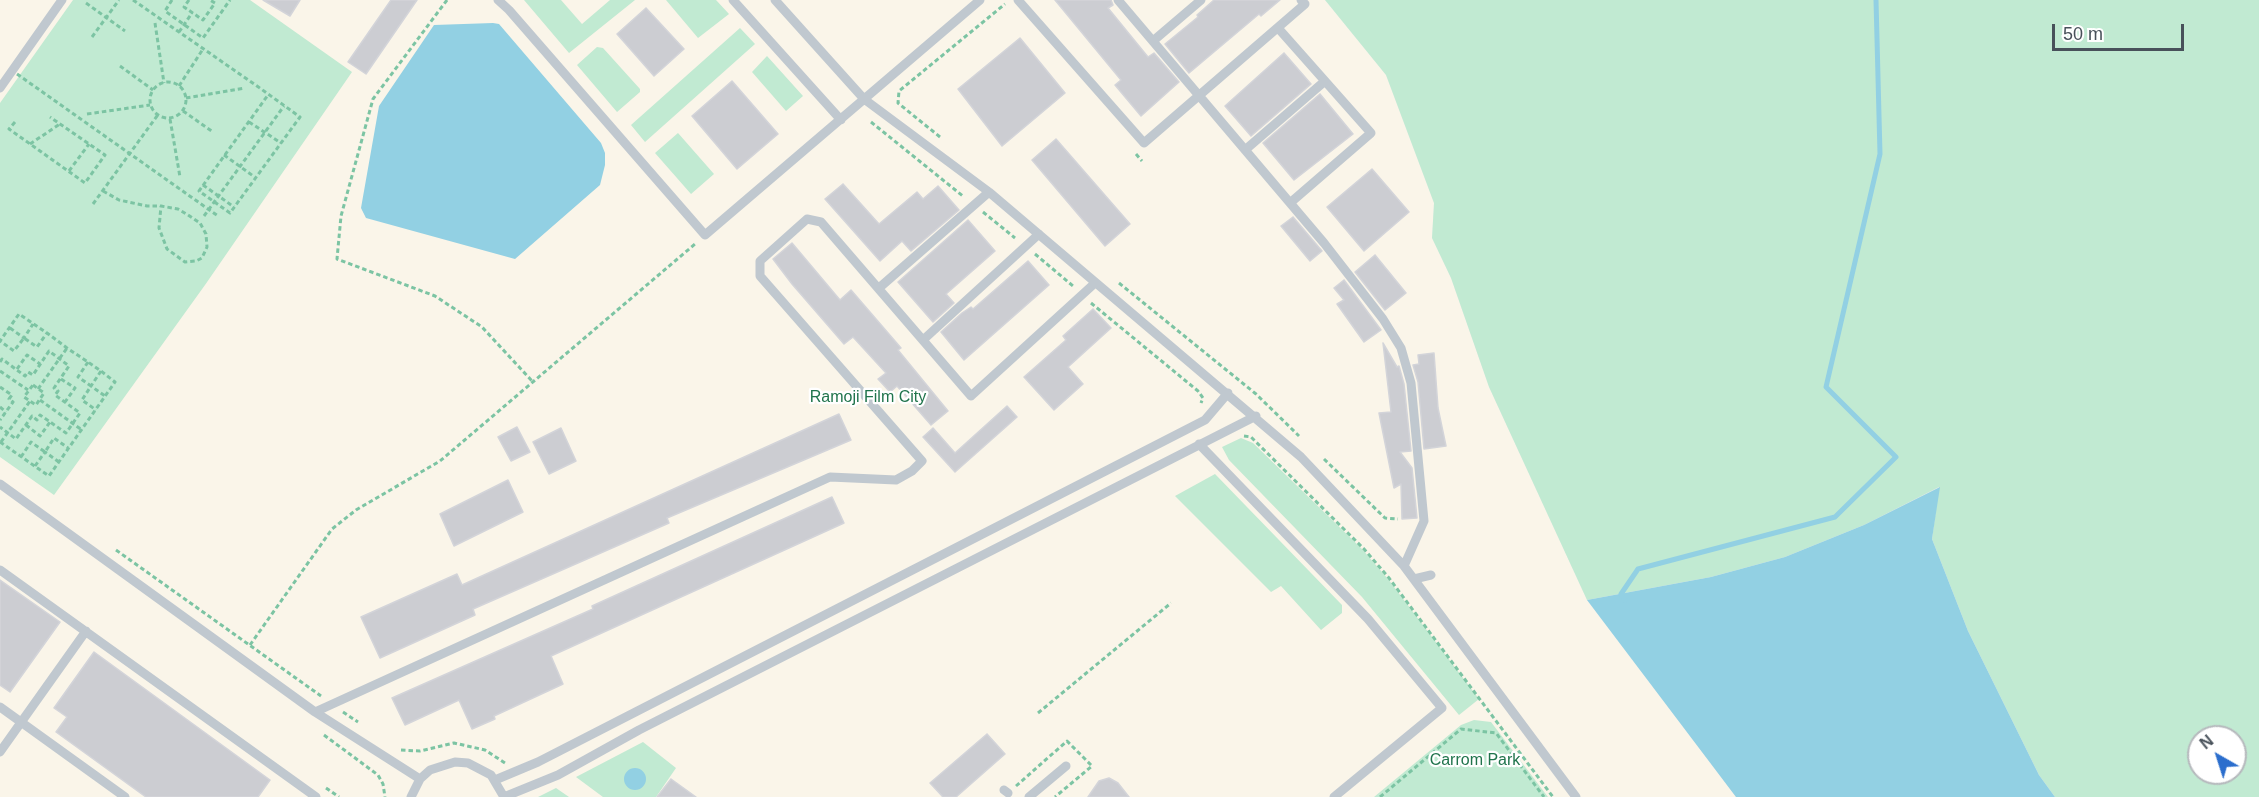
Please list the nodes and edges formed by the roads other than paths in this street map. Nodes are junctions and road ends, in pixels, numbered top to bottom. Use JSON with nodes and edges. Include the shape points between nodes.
{"nodes":[{"id":1,"x":62,"y":0,"type":"edge"},
{"id":2,"x":498,"y":0,"type":"edge"},
{"id":3,"x":733,"y":0,"type":"edge"},
{"id":4,"x":775,"y":0,"type":"edge"},
{"id":5,"x":980,"y":0,"type":"edge"},
{"id":6,"x":1018,"y":0,"type":"edge"},
{"id":7,"x":1118,"y":0,"type":"edge"},
{"id":8,"x":1301,"y":0,"type":"edge"},
{"id":9,"x":1195,"y":2,"type":"edge"},
{"id":10,"x":1278,"y":28,"type":"junction"},
{"id":11,"x":1153,"y":41,"type":"junction"},
{"id":12,"x":1325,"y":81,"type":"junction"},
{"id":13,"x":0,"y":88,"type":"edge"},
{"id":14,"x":1200,"y":97,"type":"junction"},
{"id":15,"x":864,"y":99,"type":"junction"},
{"id":16,"x":841,"y":120,"type":"junction"},
{"id":17,"x":1245,"y":150,"type":"junction"},
{"id":18,"x":989,"y":192,"type":"junction"},
{"id":19,"x":1290,"y":203,"type":"junction"},
{"id":20,"x":1039,"y":234,"type":"junction"},
{"id":21,"x":1095,"y":283,"type":"junction"},
{"id":22,"x":879,"y":288,"type":"junction"},
{"id":23,"x":923,"y":339,"type":"junction"},
{"id":24,"x":1228,"y":393,"type":"junction"},
{"id":25,"x":1256,"y":416,"type":"junction"},
{"id":26,"x":1199,"y":444,"type":"junction"},
{"id":27,"x":0,"y":484,"type":"edge"},
{"id":28,"x":1404,"y":566,"type":"junction"},
{"id":29,"x":0,"y":570,"type":"edge"},
{"id":30,"x":1431,"y":575,"type":"dead end"},
{"id":31,"x":1414,"y":579,"type":"junction"},
{"id":32,"x":86,"y":631,"type":"junction"},
{"id":33,"x":0,"y":707,"type":"edge"},
{"id":34,"x":315,"y":712,"type":"junction"},
{"id":35,"x":21,"y":723,"type":"junction"},
{"id":36,"x":0,"y":752,"type":"edge"},
{"id":37,"x":1066,"y":766,"type":"dead end"},
{"id":38,"x":420,"y":779,"type":"junction"},
{"id":39,"x":495,"y":780,"type":"junction"},
{"id":40,"x":125,"y":797,"type":"edge"},
{"id":41,"x":316,"y":797,"type":"edge"},
{"id":42,"x":411,"y":797,"type":"edge"},
{"id":43,"x":504,"y":797,"type":"edge"},
{"id":44,"x":1029,"y":797,"type":"edge"},
{"id":45,"x":1334,"y":797,"type":"edge"},
{"id":46,"x":1576,"y":797,"type":"edge"}],
"edges":[{"from":1,"to":13,"type":"lane"},
{"from":2,"to":16,"type":"lane","via":[[705,234]]},
{"from":3,"to":16,"type":"lane"},
{"from":4,"to":15,"type":"lane"},
{"from":5,"to":15,"type":"lane"},
{"from":6,"to":14,"type":"lane","via":[[1144,143]]},
{"from":7,"to":11,"type":"lane"},
{"from":8,"to":10,"type":"lane","via":[[1305,4]]},
{"from":9,"to":11,"type":"lane"},
{"from":10,"to":12,"type":"lane"},
{"from":10,"to":14,"type":"lane"},
{"from":11,"to":14,"type":"lane"},
{"from":12,"to":17,"type":"lane"},
{"from":12,"to":19,"type":"lane","via":[[1371,133]]},
{"from":14,"to":17,"type":"lane"},
{"from":15,"to":16,"type":"lane"},
{"from":15,"to":18,"type":"lane"},
{"from":17,"to":19,"type":"lane"},
{"from":18,"to":20,"type":"lane"},
{"from":18,"to":22,"type":"lane"},
{"from":19,"to":28,"type":"lane","via":[[1383,319],[1401,348],[1411,383],[1424,521]]},
{"from":20,"to":21,"type":"lane"},
{"from":20,"to":23,"type":"lane"},
{"from":21,"to":23,"type":"lane","via":[[971,396]]},
{"from":21,"to":24,"type":"lane"},
{"from":22,"to":23,"type":"lane"},
{"from":22,"to":34,"type":"lane","via":[[820,222],[807,219],[760,261],[760,276],[922,461],[912,471],[896,480],[883,481],[830,477]]},
{"from":24,"to":25,"type":"lane"},
{"from":24,"to":39,"type":"lane","via":[[1205,420],[538,762]]},
{"from":25,"to":26,"type":"lane"},
{"from":25,"to":28,"type":"lane","via":[[1301,457]]},
{"from":26,"to":43,"type":"lane","via":[[558,775]]},
{"from":26,"to":45,"type":"lane","via":[[1368,619],[1442,708]]},
{"from":27,"to":34,"type":"lane"},
{"from":28,"to":31,"type":"lane"},
{"from":29,"to":32,"type":"lane"},
{"from":30,"to":31,"type":"lane"},
{"from":31,"to":46,"type":"lane"},
{"from":32,"to":35,"type":"lane"},
{"from":32,"to":41,"type":"lane"},
{"from":33,"to":35,"type":"lane"},
{"from":34,"to":38,"type":"lane"},
{"from":35,"to":36,"type":"lane"},
{"from":35,"to":40,"type":"lane"},
{"from":37,"to":44,"type":"lane"},
{"from":38,"to":39,"type":"lane","via":[[436,767],[455,762],[480,767]]},
{"from":38,"to":42,"type":"lane"},
{"from":39,"to":43,"type":"lane"}]}
